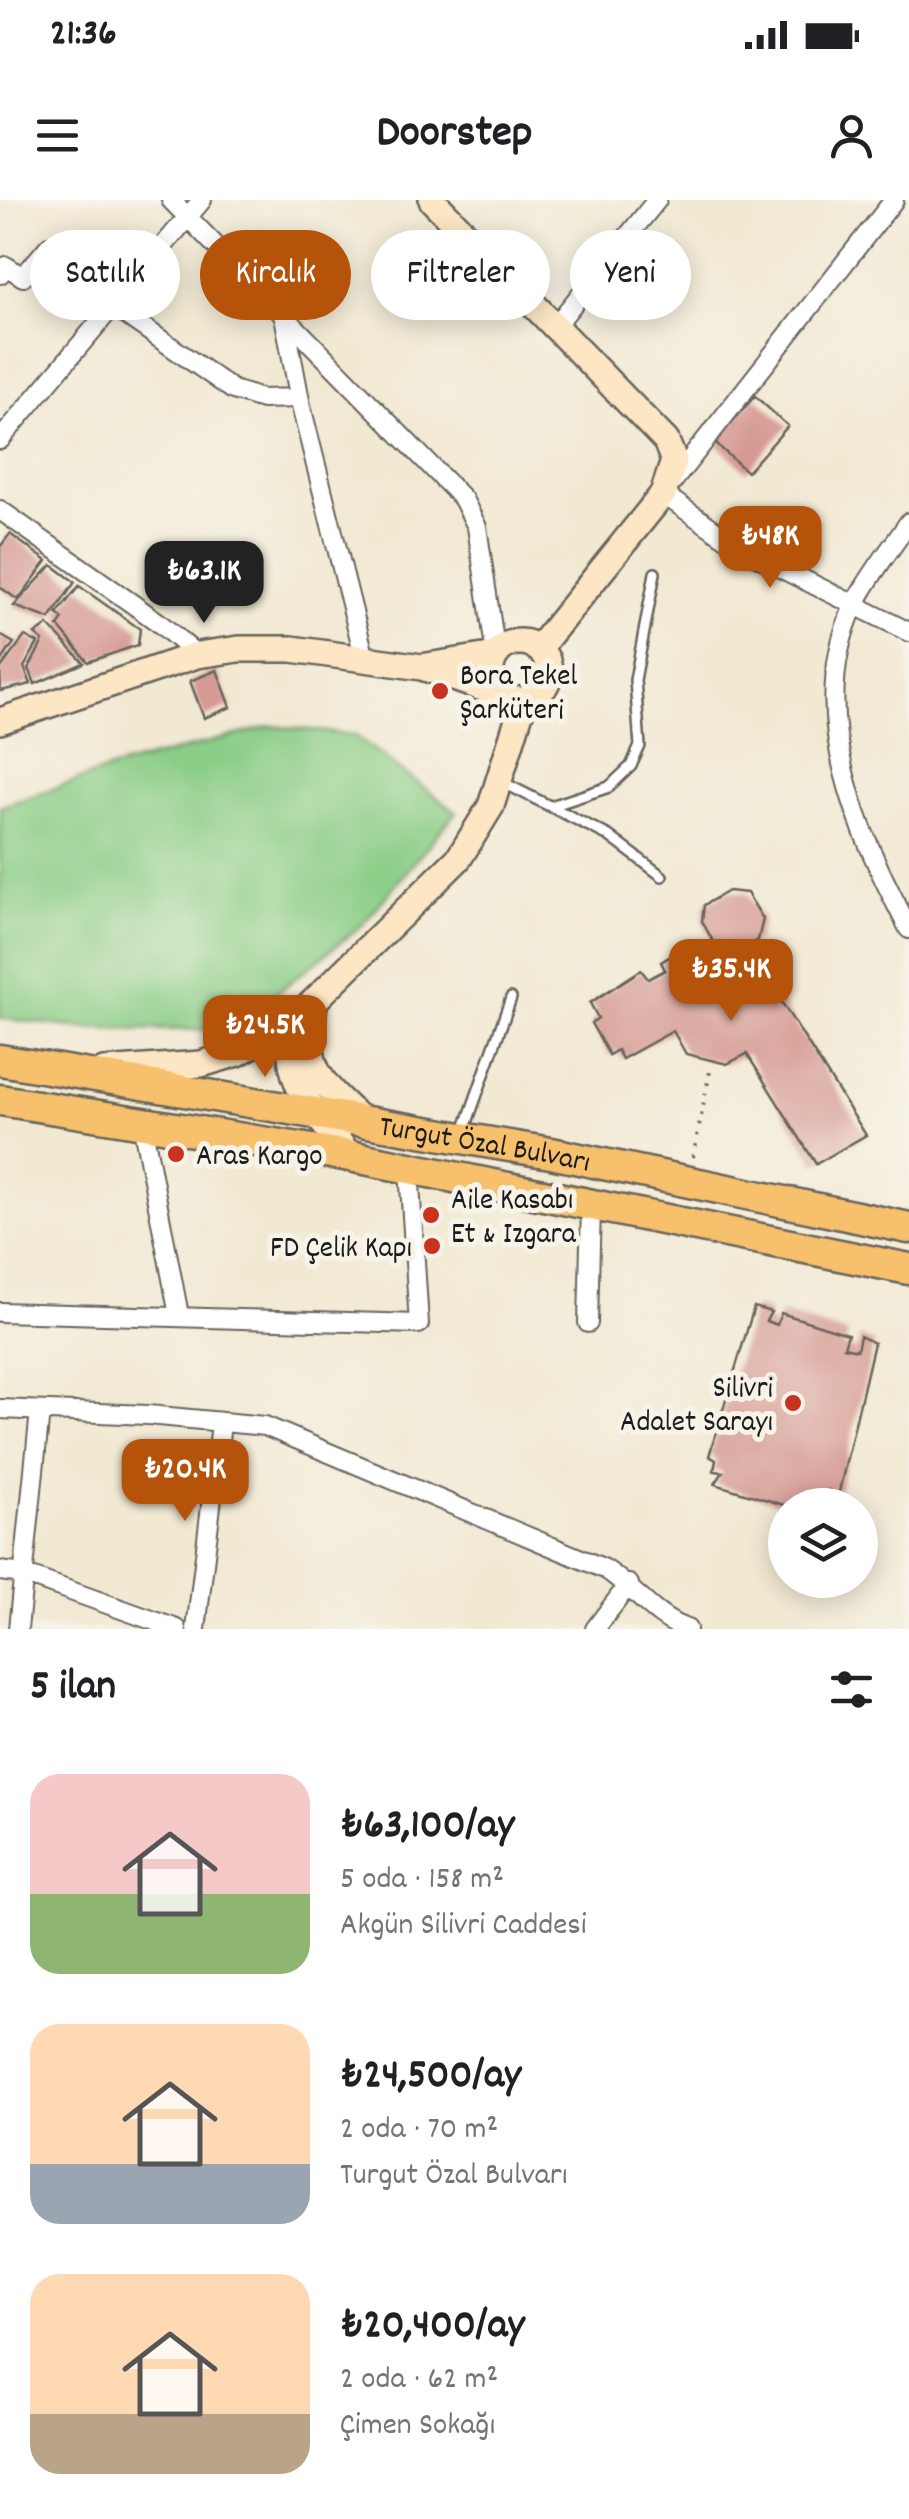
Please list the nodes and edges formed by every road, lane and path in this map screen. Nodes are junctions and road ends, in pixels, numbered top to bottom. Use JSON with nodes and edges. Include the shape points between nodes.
{"nodes":[{"id":1,"x":171,"y":200,"type":"edge"},
{"id":2,"x":202,"y":200,"type":"edge"},
{"id":3,"x":432,"y":200,"type":"edge"},
{"id":4,"x":658,"y":200,"type":"edge"},
{"id":5,"x":894,"y":200,"type":"edge"},
{"id":6,"x":189,"y":216,"type":"junction"},
{"id":7,"x":177,"y":230,"type":"edge"},
{"id":8,"x":202,"y":230,"type":"edge"},
{"id":9,"x":30,"y":268,"type":"edge"},
{"id":10,"x":0,"y":274,"type":"edge"},
{"id":11,"x":101,"y":320,"type":"edge"},
{"id":12,"x":145,"y":320,"type":"edge"},
{"id":13,"x":285,"y":320,"type":"edge"},
{"id":14,"x":288,"y":320,"type":"edge"},
{"id":15,"x":556,"y":325,"type":"junction"},
{"id":16,"x":299,"y":398,"type":"junction"},
{"id":17,"x":0,"y":440,"type":"edge"},
{"id":18,"x":663,"y":494,"type":"junction"},
{"id":19,"x":0,"y":510,"type":"edge"},
{"id":20,"x":909,"y":522,"type":"edge"},
{"id":21,"x":655,"y":573,"type":"dead end"},
{"id":22,"x":854,"y":607,"type":"junction"},
{"id":23,"x":909,"y":632,"type":"edge"},
{"id":24,"x":538,"y":648,"type":"junction"},
{"id":25,"x":196,"y":655,"type":"junction"},
{"id":26,"x":496,"y":655,"type":"junction"},
{"id":27,"x":364,"y":659,"type":"junction"},
{"id":28,"x":422,"y":666,"type":"junction"},
{"id":29,"x":514,"y":698,"type":"junction"},
{"id":30,"x":0,"y":721,"type":"edge"},
{"id":31,"x":500,"y":781,"type":"junction"},
{"id":32,"x":551,"y":806,"type":"junction"},
{"id":33,"x":662,"y":876,"type":"dead end"},
{"id":34,"x":909,"y":930,"type":"edge"},
{"id":35,"x":510,"y":998,"type":"dead end"},
{"id":36,"x":315,"y":1000,"type":"junction"},
{"id":37,"x":294,"y":1021,"type":"junction"},
{"id":38,"x":0,"y":1060,"type":"edge"},
{"id":39,"x":710,"y":1066,"type":"dead end"},
{"id":40,"x":82,"y":1072,"type":"junction"},
{"id":41,"x":0,"y":1100,"type":"edge"},
{"id":42,"x":314,"y":1109,"type":"junction"},
{"id":43,"x":358,"y":1117,"type":"junction"},
{"id":44,"x":142,"y":1123,"type":"junction"},
{"id":45,"x":462,"y":1136,"type":"junction"},
{"id":46,"x":350,"y":1156,"type":"junction"},
{"id":47,"x":409,"y":1169,"type":"junction"},
{"id":48,"x":688,"y":1181,"type":"junction"},
{"id":49,"x":591,"y":1206,"type":"junction"},
{"id":50,"x":909,"y":1228,"type":"edge"},
{"id":51,"x":909,"y":1269,"type":"edge"},
{"id":52,"x":0,"y":1312,"type":"edge"},
{"id":53,"x":180,"y":1316,"type":"junction"},
{"id":54,"x":588,"y":1324,"type":"dead end"},
{"id":55,"x":0,"y":1409,"type":"edge"},
{"id":56,"x":40,"y":1411,"type":"junction"},
{"id":57,"x":221,"y":1424,"type":"junction"},
{"id":58,"x":0,"y":1571,"type":"edge"},
{"id":59,"x":23,"y":1574,"type":"junction"},
{"id":60,"x":630,"y":1584,"type":"junction"},
{"id":61,"x":18,"y":1629,"type":"edge"},
{"id":62,"x":176,"y":1629,"type":"edge"},
{"id":63,"x":196,"y":1629,"type":"edge"},
{"id":64,"x":595,"y":1629,"type":"edge"},
{"id":65,"x":687,"y":1629,"type":"edge"}],
"edges":[{"from":1,"to":6,"type":"street"},
{"from":2,"to":6,"type":"street"},
{"from":3,"to":15,"type":"main road"},
{"from":4,"to":15,"type":"street"},
{"from":5,"to":18,"type":"street"},
{"from":6,"to":7,"type":"street"},
{"from":6,"to":8,"type":"street"},
{"from":9,"to":10,"type":"street","via":[[23,277],[6,266]]},
{"from":11,"to":17,"type":"street"},
{"from":12,"to":16,"type":"street","via":[[233,390],[262,399]]},
{"from":13,"to":16,"type":"street"},
{"from":14,"to":26,"type":"street","via":[[462,499],[477,527]]},
{"from":15,"to":18,"type":"main road","via":[[666,441],[674,462]]},
{"from":16,"to":27,"type":"street"},
{"from":18,"to":22,"type":"street","via":[[742,550]]},
{"from":18,"to":24,"type":"main road"},
{"from":19,"to":25,"type":"street"},
{"from":20,"to":22,"type":"street"},
{"from":21,"to":32,"type":"lane","via":[[635,680],[640,746],[609,787]]},
{"from":22,"to":23,"type":"street"},
{"from":22,"to":34,"type":"street","via":[[837,666],[836,741],[870,855]]},
{"from":24,"to":26,"type":"main road","via":[[520,642]]},
{"from":24,"to":29,"type":"main road","via":[[549,674],[541,692]]},
{"from":25,"to":27,"type":"main road","via":[[292,648]]},
{"from":25,"to":30,"type":"main road"},
{"from":26,"to":28,"type":"main road"},
{"from":26,"to":29,"type":"main road","via":[[493,682]]},
{"from":27,"to":28,"type":"main road"},
{"from":28,"to":29,"type":"main road"},
{"from":29,"to":31,"type":"main road"},
{"from":31,"to":32,"type":"lane"},
{"from":31,"to":36,"type":"main road","via":[[459,858]]},
{"from":32,"to":33,"type":"lane","via":[[609,836]]},
{"from":35,"to":45,"type":"lane"},
{"from":36,"to":37,"type":"main road"},
{"from":36,"to":43,"type":"main road","via":[[308,1044],[312,1068]]},
{"from":37,"to":40,"type":"main road","via":[[238,1054],[200,1064]]},
{"from":37,"to":42,"type":"main road","via":[[290,1070]]},
{"from":38,"to":40,"type":"main road","name":"Turgut Özal Bulvarı"},
{"from":39,"to":48,"type":"path"},
{"from":40,"to":42,"type":"main road","name":"Turgut Özal Bulvarı"},
{"from":41,"to":44,"type":"main road","name":"Turgut Özal Bulvarı"},
{"from":42,"to":43,"type":"main road","name":"Turgut Özal Bulvarı"},
{"from":42,"to":46,"type":"main road"},
{"from":43,"to":45,"type":"main road","name":"Turgut Özal Bulvarı"},
{"from":44,"to":46,"type":"main road","name":"Turgut Özal Bulvarı"},
{"from":44,"to":53,"type":"street"},
{"from":45,"to":48,"type":"main road","name":"Turgut Özal Bulvarı"},
{"from":46,"to":47,"type":"main road","name":"Turgut Özal Bulvarı"},
{"from":47,"to":49,"type":"main road","name":"Turgut Özal Bulvarı"},
{"from":47,"to":53,"type":"street","via":[[419,1324]]},
{"from":48,"to":50,"type":"main road","name":"Turgut Özal Bulvarı"},
{"from":49,"to":51,"type":"main road","name":"Turgut Özal Bulvarı"},
{"from":49,"to":54,"type":"street"},
{"from":52,"to":53,"type":"street"},
{"from":55,"to":56,"type":"street"},
{"from":56,"to":57,"type":"street"},
{"from":56,"to":59,"type":"street"},
{"from":57,"to":60,"type":"street","via":[[265,1426]]},
{"from":57,"to":63,"type":"street"},
{"from":58,"to":59,"type":"street"},
{"from":59,"to":61,"type":"street"},
{"from":59,"to":62,"type":"street"},
{"from":60,"to":64,"type":"street"},
{"from":60,"to":65,"type":"street","via":[[675,1626]]}]}
